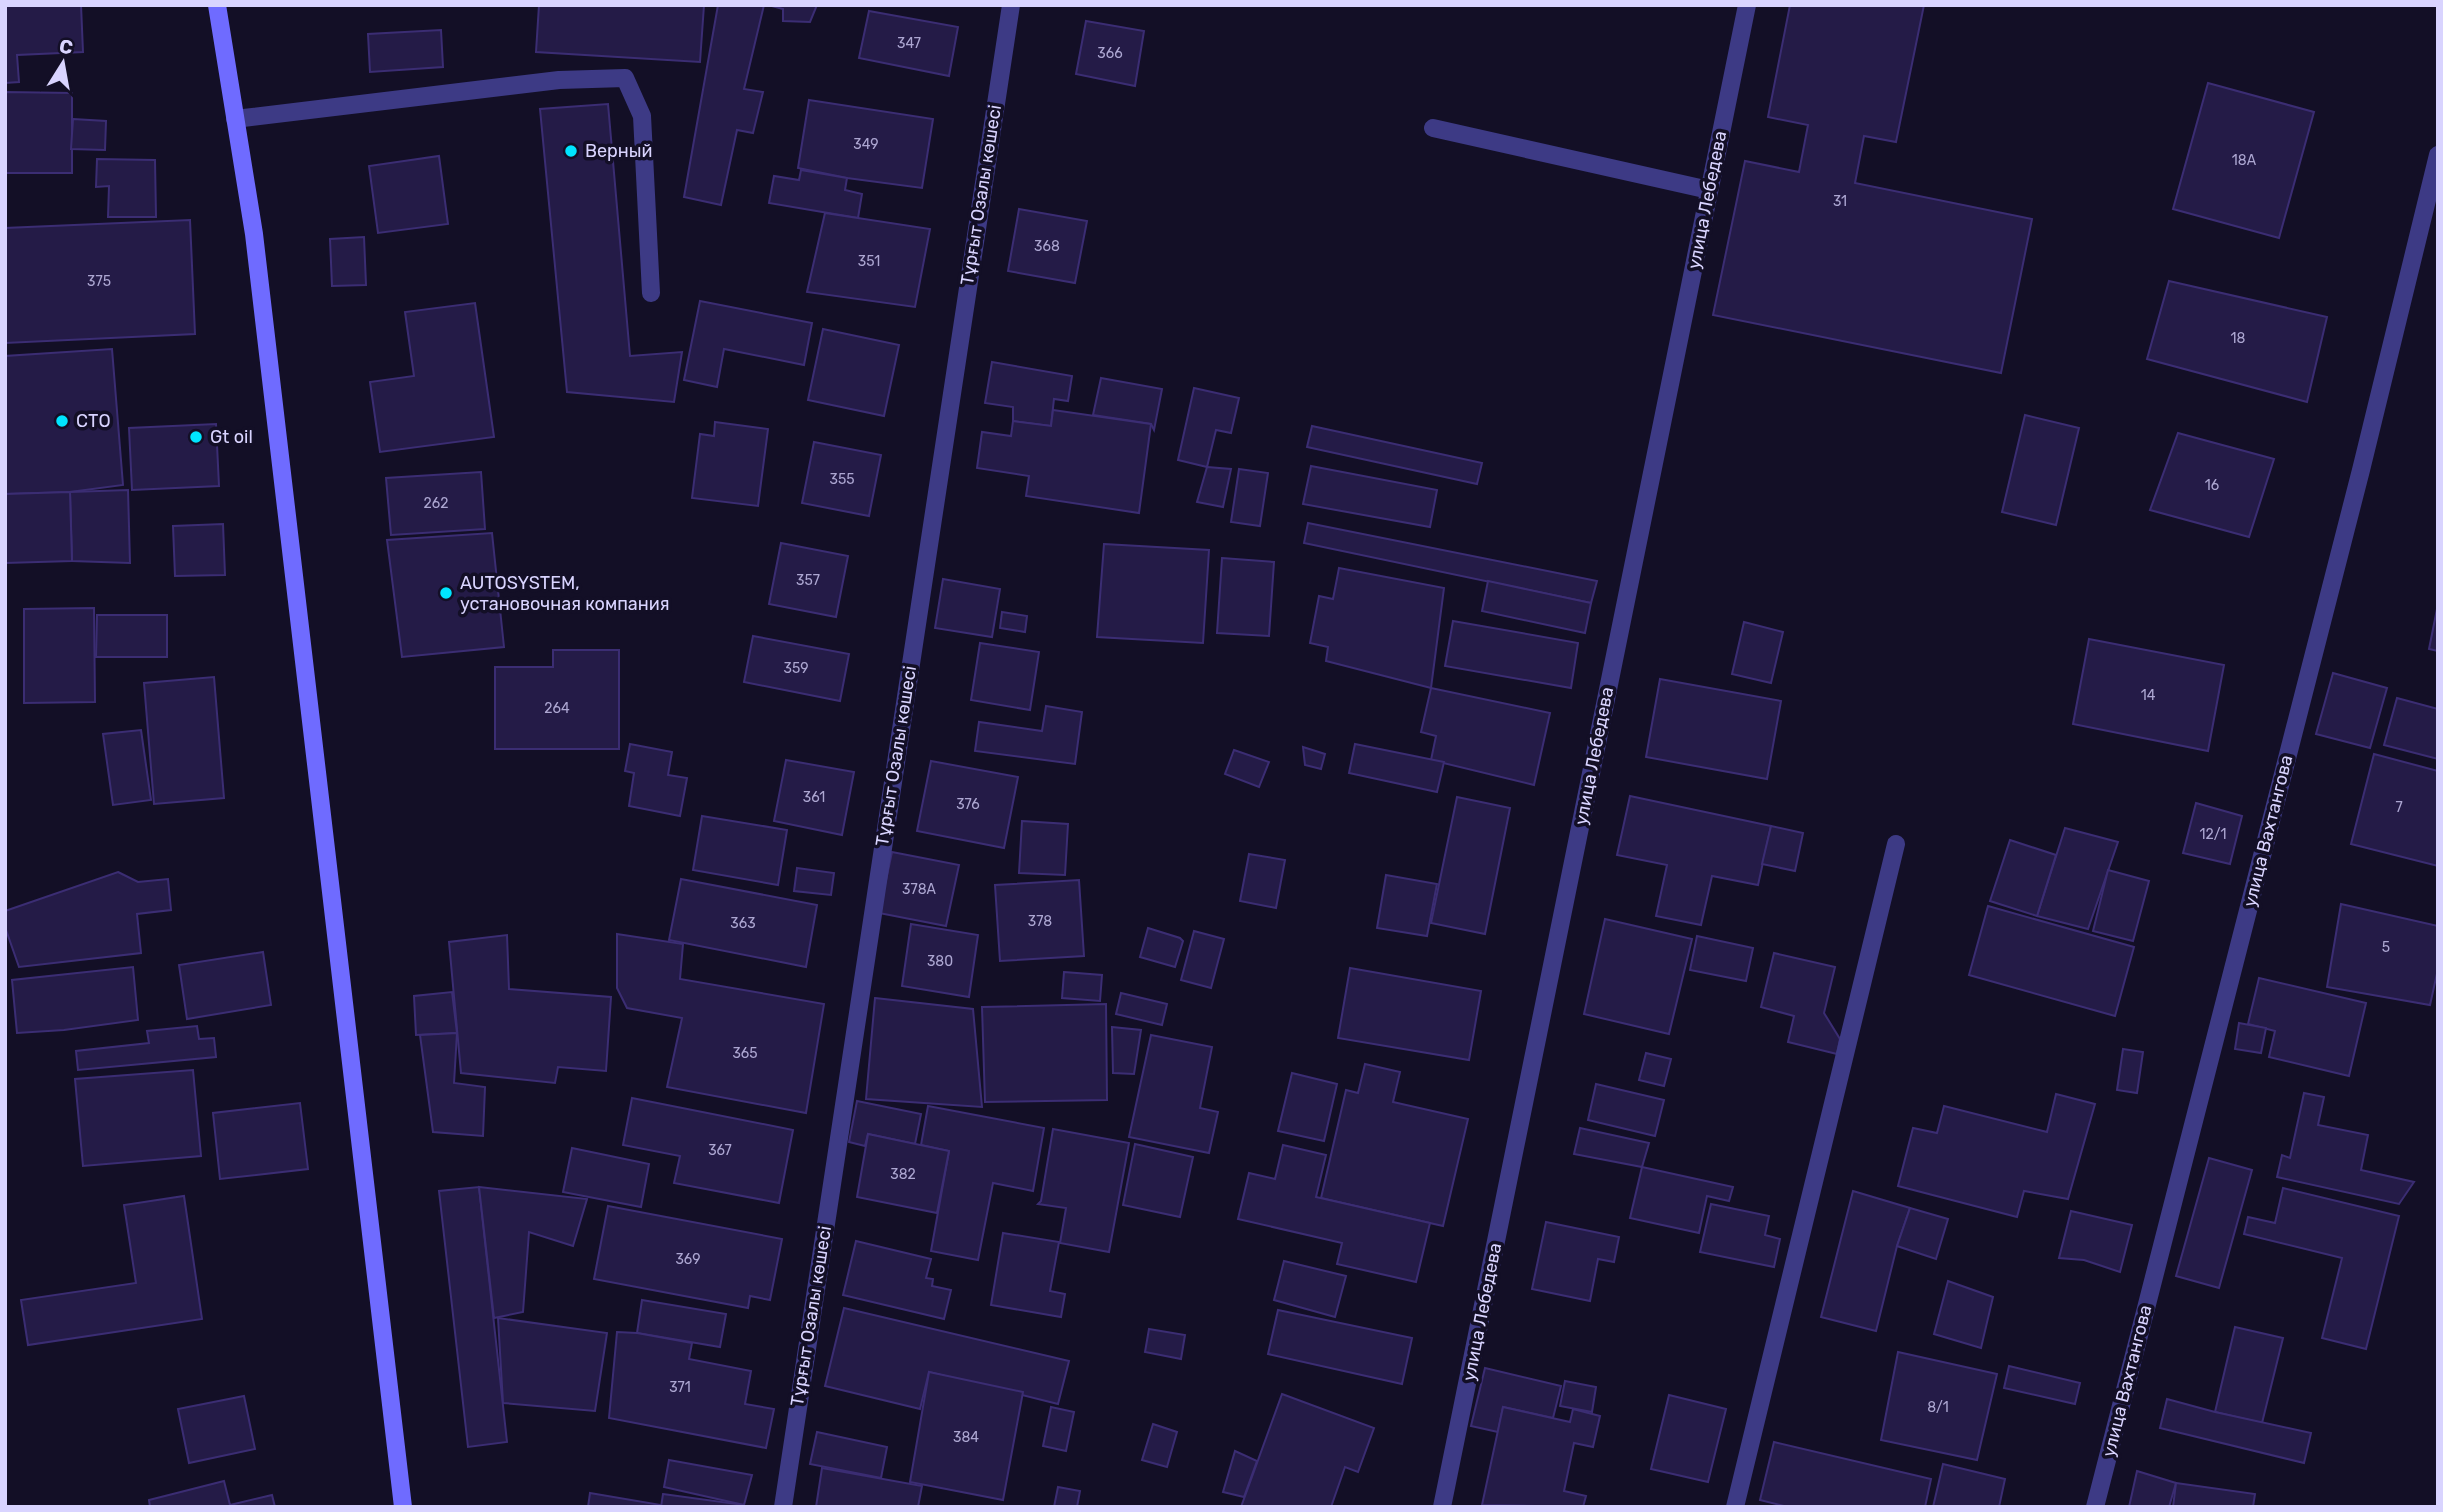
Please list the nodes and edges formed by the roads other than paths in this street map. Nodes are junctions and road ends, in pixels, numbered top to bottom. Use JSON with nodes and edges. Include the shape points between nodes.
{"nodes":[{"id":1,"x":217,"y":5,"type":"edge"},
{"id":2,"x":1012,"y":5,"type":"edge"},
{"id":3,"x":1747,"y":5,"type":"edge"},
{"id":4,"x":235,"y":119,"type":"junction"},
{"id":5,"x":1433,"y":128,"type":"dead end"},
{"id":6,"x":2438,"y":155,"type":"edge"},
{"id":7,"x":1709,"y":190,"type":"junction"},
{"id":8,"x":651,"y":293,"type":"dead end"},
{"id":9,"x":1896,"y":844,"type":"dead end"},
{"id":10,"x":403,"y":1507,"type":"edge"},
{"id":11,"x":783,"y":1507,"type":"edge"},
{"id":12,"x":1442,"y":1507,"type":"edge"},
{"id":13,"x":1735,"y":1507,"type":"edge"},
{"id":14,"x":2095,"y":1507,"type":"edge"}],
"edges":[{"from":1,"to":4,"type":"street"},
{"from":2,"to":11,"type":"street","name":"Тұрғыт Озалы көшесі"},
{"from":3,"to":7,"type":"street","name":"улица Лебедева"},
{"from":4,"to":8,"type":"street","via":[[559,80],[625,78],[642,116]]},
{"from":4,"to":10,"type":"street","via":[[254,234]]},
{"from":5,"to":7,"type":"street"},
{"from":6,"to":14,"type":"street","name":"улица Вахтангова"},
{"from":7,"to":12,"type":"street","name":"улица Лебедева"},
{"from":9,"to":13,"type":"street"}]}
